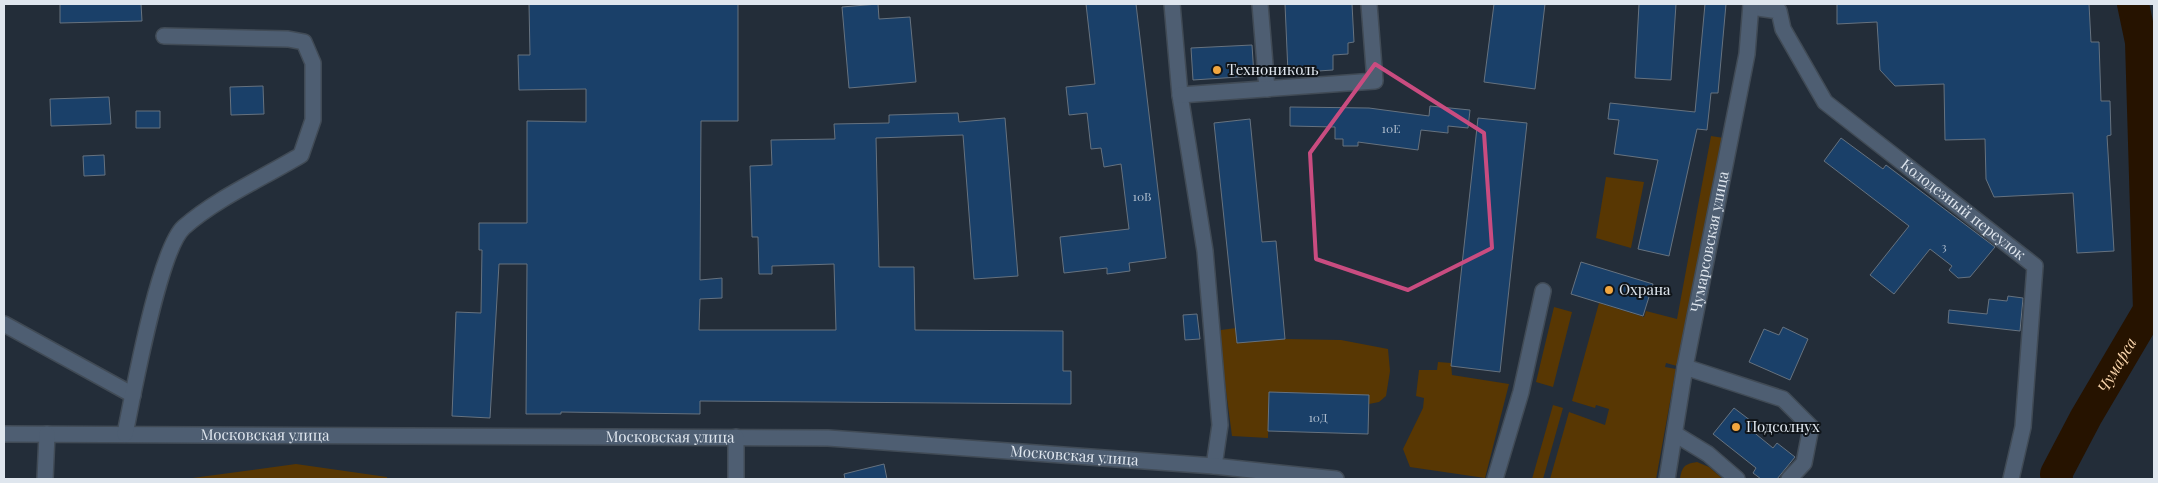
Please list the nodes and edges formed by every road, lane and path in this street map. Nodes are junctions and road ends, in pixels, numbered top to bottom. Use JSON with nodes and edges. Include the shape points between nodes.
{"nodes":[{"id":1,"x":1172,"y":4,"type":"edge"},
{"id":2,"x":1260,"y":4,"type":"edge"},
{"id":3,"x":1369,"y":4,"type":"edge"},
{"id":4,"x":1751,"y":5,"type":"edge"},
{"id":5,"x":164,"y":36,"type":"dead end"},
{"id":6,"x":1267,"y":89,"type":"junction"},
{"id":7,"x":1180,"y":95,"type":"junction"},
{"id":8,"x":1543,"y":291,"type":"dead end"},
{"id":9,"x":4,"y":324,"type":"edge"},
{"id":10,"x":1685,"y":367,"type":"junction"},
{"id":11,"x":133,"y":395,"type":"junction"},
{"id":12,"x":4,"y":434,"type":"edge"},
{"id":13,"x":48,"y":434,"type":"junction"},
{"id":14,"x":125,"y":434,"type":"junction"},
{"id":15,"x":1675,"y":434,"type":"junction"},
{"id":16,"x":736,"y":437,"type":"junction"},
{"id":17,"x":1214,"y":466,"type":"junction"},
{"id":18,"x":45,"y":479,"type":"edge"},
{"id":19,"x":736,"y":479,"type":"edge"},
{"id":20,"x":1336,"y":479,"type":"edge"},
{"id":21,"x":1495,"y":479,"type":"edge"},
{"id":22,"x":1666,"y":479,"type":"edge"},
{"id":23,"x":1737,"y":479,"type":"edge"},
{"id":24,"x":1789,"y":479,"type":"edge"},
{"id":25,"x":2011,"y":479,"type":"edge"}],
"edges":[{"from":1,"to":7,"type":"street"},
{"from":2,"to":6,"type":"street"},
{"from":3,"to":6,"type":"street","via":[[1375,81]]},
{"from":4,"to":10,"type":"street","name":"Чумарсовская улица","via":[[1747,54]]},
{"from":4,"to":25,"type":"street","name":"Колодезный переулок","via":[[1779,11],[1784,29],[1825,102],[2035,266],[2023,427]]},
{"from":5,"to":11,"type":"street","via":[[304,42],[313,63],[312,120],[301,155],[216,204],[183,228],[166,259]]},
{"from":6,"to":7,"type":"street"},
{"from":7,"to":17,"type":"street","via":[[1205,251],[1220,425]]},
{"from":8,"to":21,"type":"street","via":[[1521,392]]},
{"from":9,"to":11,"type":"street"},
{"from":10,"to":15,"type":"street","name":"Чумарсовская улица"},
{"from":10,"to":24,"type":"street","via":[[1783,399],[1811,427],[1804,463]]},
{"from":11,"to":14,"type":"street"},
{"from":12,"to":13,"type":"street","name":"Московская улица"},
{"from":13,"to":14,"type":"street","name":"Московская улица"},
{"from":13,"to":18,"type":"street"},
{"from":14,"to":16,"type":"street","name":"Московская улица"},
{"from":15,"to":22,"type":"street","name":"Чумарсовская улица"},
{"from":15,"to":23,"type":"street","via":[[1708,454]]},
{"from":16,"to":17,"type":"street","name":"Московская улица","via":[[828,438]]},
{"from":16,"to":19,"type":"street"},
{"from":17,"to":20,"type":"street","name":"Московская улица"}]}
